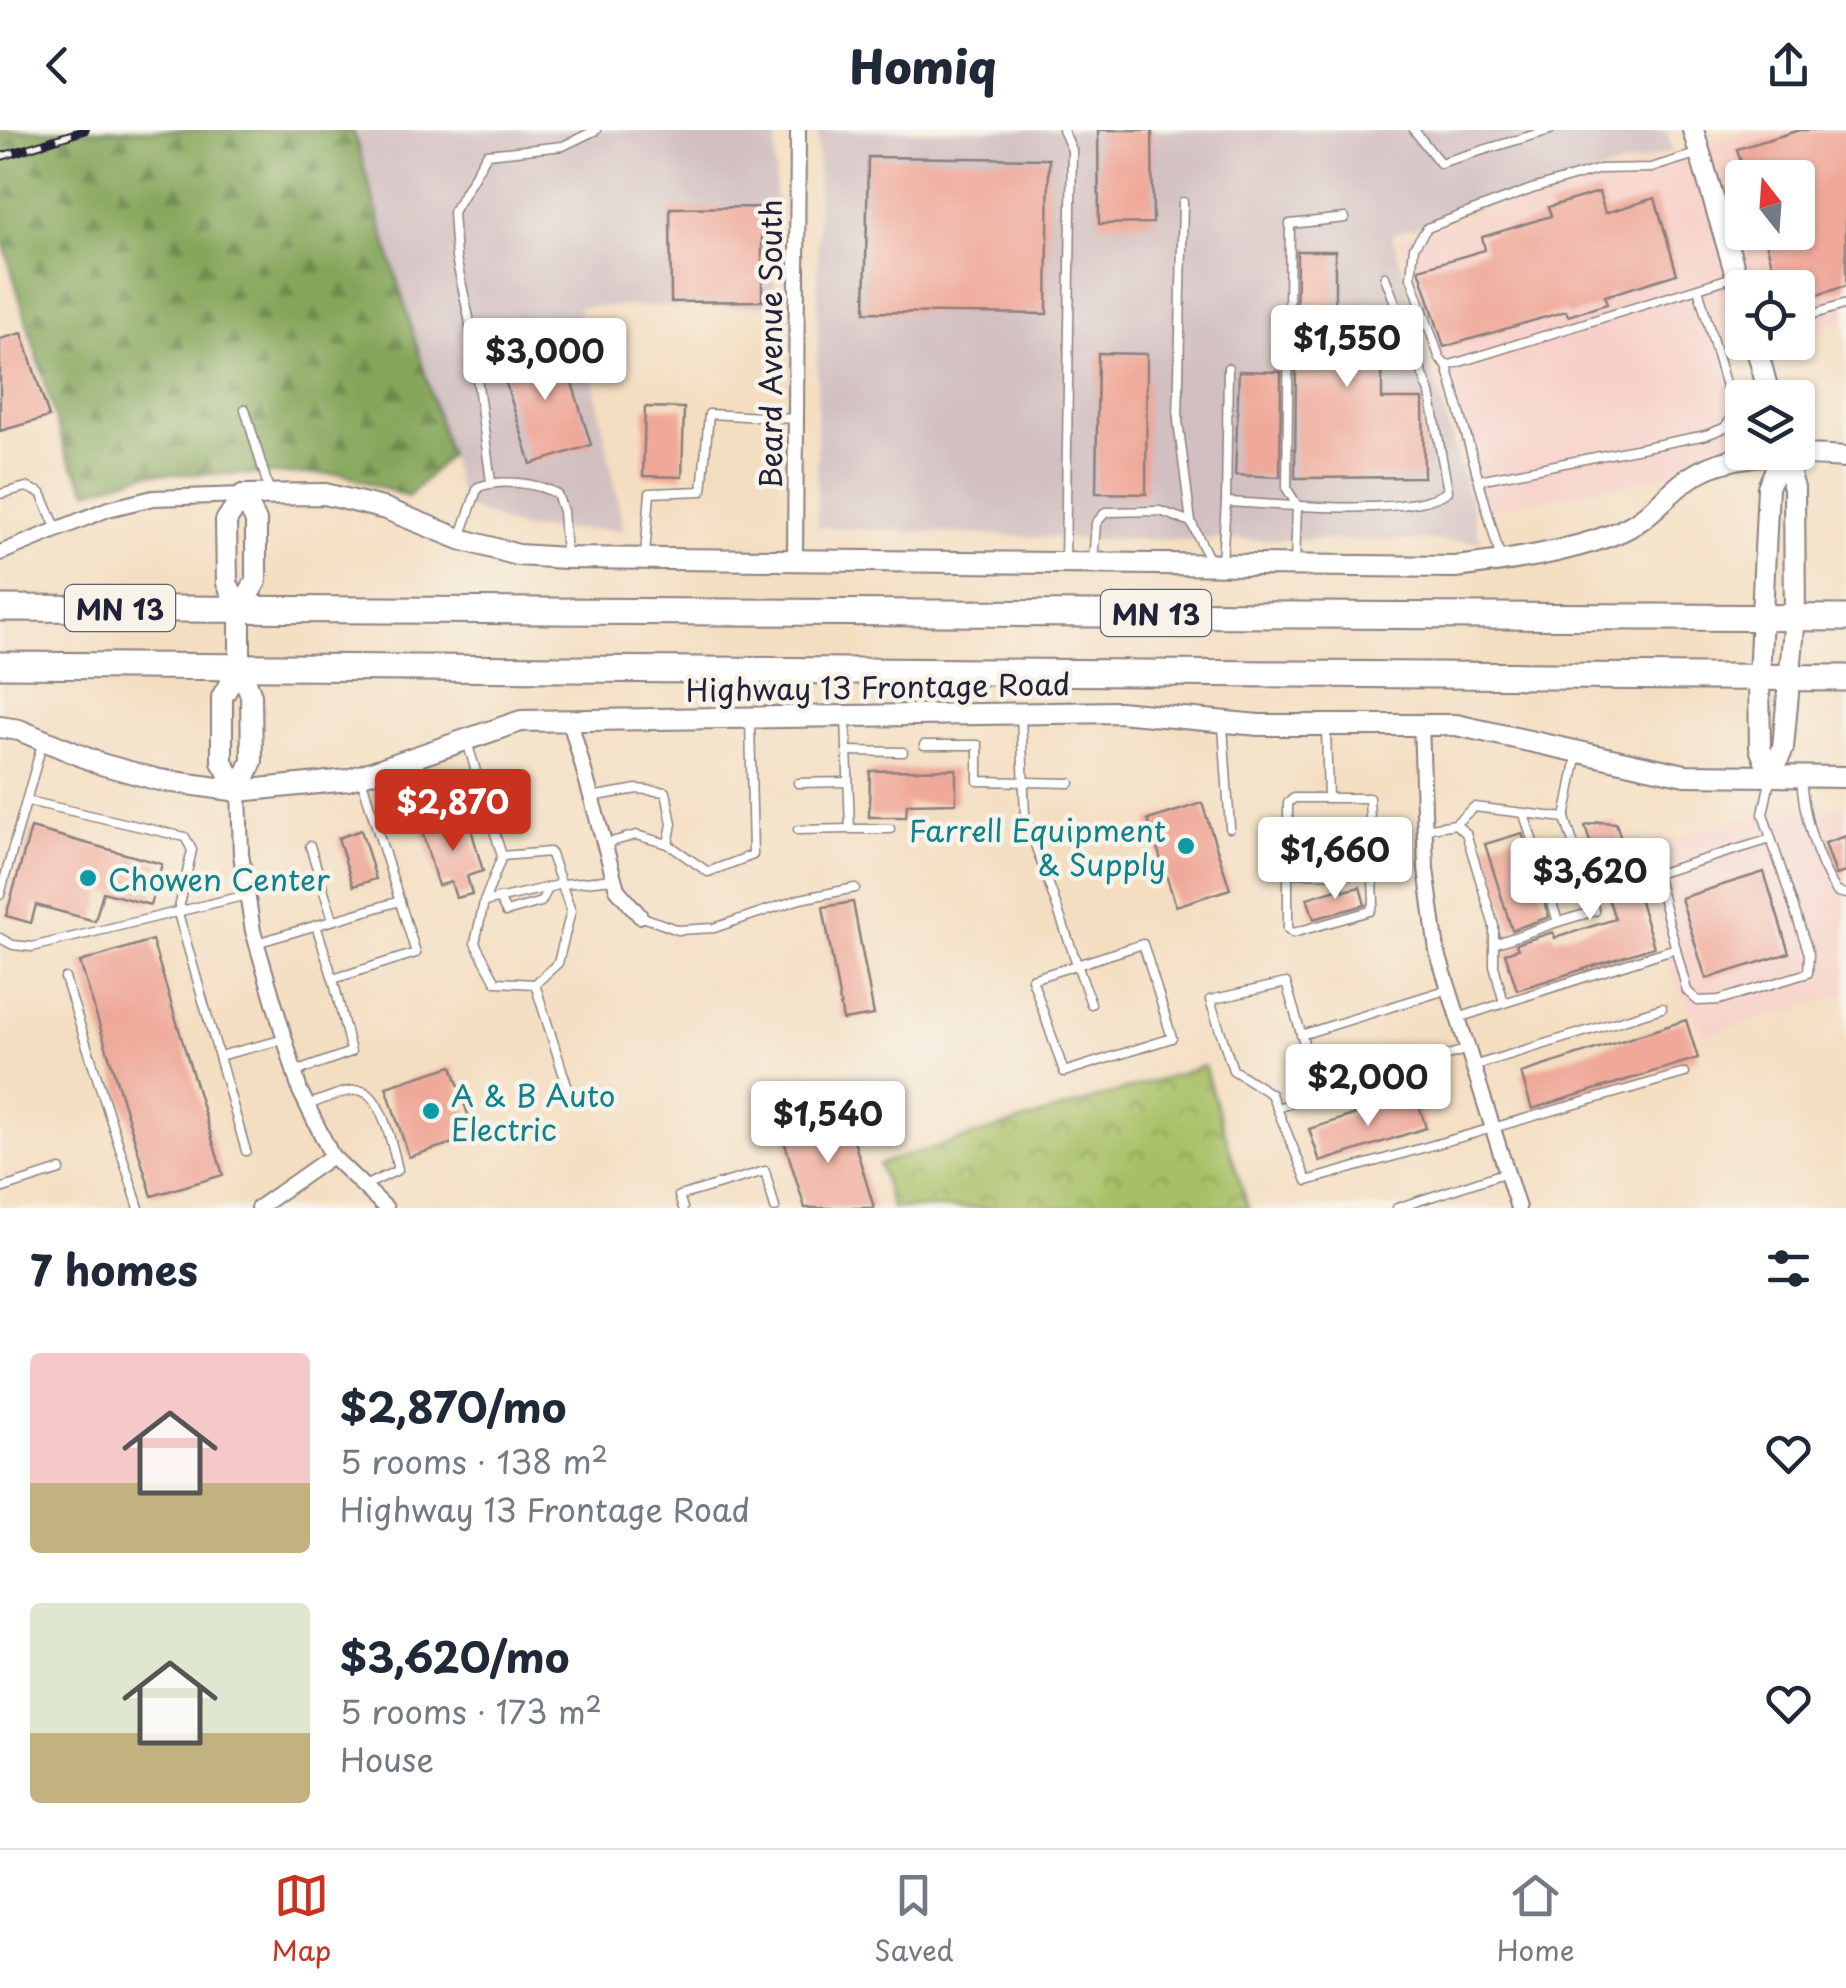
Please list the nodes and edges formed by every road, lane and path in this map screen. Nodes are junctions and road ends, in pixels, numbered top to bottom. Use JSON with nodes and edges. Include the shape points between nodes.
{"nodes":[{"id":1,"x":596,"y":130,"type":"edge"},
{"id":2,"x":798,"y":130,"type":"edge"},
{"id":3,"x":1063,"y":130,"type":"edge"},
{"id":4,"x":1414,"y":130,"type":"edge"},
{"id":5,"x":1550,"y":130,"type":"edge"},
{"id":6,"x":1693,"y":130,"type":"edge"},
{"id":7,"x":1700,"y":153,"type":"junction"},
{"id":8,"x":1184,"y":202,"type":"dead end"},
{"id":9,"x":1345,"y":218,"type":"dead end"},
{"id":10,"x":1735,"y":270,"type":"edge"},
{"id":11,"x":1385,"y":277,"type":"dead end"},
{"id":12,"x":1725,"y":287,"type":"edge"},
{"id":13,"x":1698,"y":288,"type":"junction"},
{"id":14,"x":1846,"y":304,"type":"edge"},
{"id":15,"x":1815,"y":314,"type":"edge"},
{"id":16,"x":1446,"y":366,"type":"junction"},
{"id":17,"x":1228,"y":368,"type":"dead end"},
{"id":18,"x":245,"y":409,"type":"dead end"},
{"id":19,"x":796,"y":418,"type":"junction"},
{"id":20,"x":1815,"y":455,"type":"edge"},
{"id":21,"x":1846,"y":457,"type":"edge"},
{"id":22,"x":1725,"y":463,"type":"edge"},
{"id":23,"x":1776,"y":470,"type":"edge"},
{"id":24,"x":1788,"y":470,"type":"edge"},
{"id":25,"x":1478,"y":480,"type":"junction"},
{"id":26,"x":492,"y":482,"type":"junction"},
{"id":27,"x":0,"y":494,"type":"edge"},
{"id":28,"x":270,"y":494,"type":"junction"},
{"id":29,"x":243,"y":495,"type":"junction"},
{"id":30,"x":1226,"y":502,"type":"junction"},
{"id":31,"x":1298,"y":505,"type":"junction"},
{"id":32,"x":1192,"y":522,"type":"junction"},
{"id":33,"x":58,"y":532,"type":"junction"},
{"id":34,"x":460,"y":539,"type":"junction"},
{"id":35,"x":0,"y":553,"type":"edge"},
{"id":36,"x":566,"y":558,"type":"junction"},
{"id":37,"x":795,"y":558,"type":"junction"},
{"id":38,"x":644,"y":560,"type":"junction"},
{"id":39,"x":1501,"y":562,"type":"junction"},
{"id":40,"x":1065,"y":564,"type":"junction"},
{"id":41,"x":1093,"y":564,"type":"junction"},
{"id":42,"x":1295,"y":565,"type":"junction"},
{"id":43,"x":1217,"y":566,"type":"junction"},
{"id":44,"x":0,"y":608,"type":"edge"},
{"id":45,"x":240,"y":608,"type":"junction"},
{"id":46,"x":1761,"y":617,"type":"junction"},
{"id":47,"x":1795,"y":617,"type":"junction"},
{"id":48,"x":1846,"y":618,"type":"edge"},
{"id":49,"x":0,"y":665,"type":"edge"},
{"id":50,"x":240,"y":666,"type":"junction"},
{"id":51,"x":1792,"y":678,"type":"junction"},
{"id":52,"x":1846,"y":678,"type":"edge"},
{"id":53,"x":1759,"y":679,"type":"junction"},
{"id":54,"x":1021,"y":714,"type":"junction"},
{"id":55,"x":846,"y":717,"type":"junction"},
{"id":56,"x":750,"y":718,"type":"junction"},
{"id":57,"x":570,"y":722,"type":"junction"},
{"id":58,"x":1223,"y":722,"type":"junction"},
{"id":59,"x":1421,"y":723,"type":"junction"},
{"id":60,"x":1326,"y":724,"type":"junction"},
{"id":61,"x":0,"y":727,"type":"edge"},
{"id":62,"x":43,"y":739,"type":"junction"},
{"id":63,"x":466,"y":740,"type":"junction"},
{"id":64,"x":924,"y":745,"type":"dead end"},
{"id":65,"x":847,"y":751,"type":"junction"},
{"id":66,"x":903,"y":752,"type":"dead end"},
{"id":67,"x":1578,"y":752,"type":"junction"},
{"id":68,"x":416,"y":757,"type":"junction"},
{"id":69,"x":361,"y":776,"type":"junction"},
{"id":70,"x":1771,"y":776,"type":"junction"},
{"id":71,"x":1801,"y":776,"type":"junction"},
{"id":72,"x":1846,"y":777,"type":"edge"},
{"id":73,"x":1022,"y":781,"type":"junction"},
{"id":74,"x":848,"y":782,"type":"junction"},
{"id":75,"x":798,"y":783,"type":"dead end"},
{"id":76,"x":1070,"y":783,"type":"dead end"},
{"id":77,"x":239,"y":791,"type":"junction"},
{"id":78,"x":591,"y":797,"type":"junction"},
{"id":79,"x":1328,"y":798,"type":"junction"},
{"id":80,"x":28,"y":801,"type":"junction"},
{"id":81,"x":1524,"y":814,"type":"junction"},
{"id":82,"x":1565,"y":818,"type":"junction"},
{"id":83,"x":437,"y":819,"type":"dead end"},
{"id":84,"x":1455,"y":824,"type":"junction"},
{"id":85,"x":890,"y":828,"type":"dead end"},
{"id":86,"x":1230,"y":828,"type":"dead end"},
{"id":87,"x":850,"y":829,"type":"junction"},
{"id":88,"x":1425,"y":829,"type":"junction"},
{"id":89,"x":798,"y":830,"type":"dead end"},
{"id":90,"x":1771,"y":839,"type":"junction"},
{"id":91,"x":604,"y":844,"type":"junction"},
{"id":92,"x":668,"y":844,"type":"junction"},
{"id":93,"x":310,"y":846,"type":"dead end"},
{"id":94,"x":502,"y":856,"type":"junction"},
{"id":95,"x":1288,"y":873,"type":"junction"},
{"id":96,"x":1373,"y":874,"type":"junction"},
{"id":97,"x":614,"y":879,"type":"junction"},
{"id":98,"x":563,"y":884,"type":"junction"},
{"id":99,"x":549,"y":887,"type":"junction"},
{"id":100,"x":855,"y":888,"type":"dead end"},
{"id":101,"x":248,"y":894,"type":"junction"},
{"id":102,"x":1846,"y":894,"type":"edge"},
{"id":103,"x":0,"y":895,"type":"edge"},
{"id":104,"x":499,"y":898,"type":"junction"},
{"id":105,"x":400,"y":901,"type":"junction"},
{"id":106,"x":484,"y":902,"type":"junction"},
{"id":107,"x":178,"y":913,"type":"junction"},
{"id":108,"x":640,"y":916,"type":"joint"},
{"id":109,"x":333,"y":920,"type":"junction"},
{"id":110,"x":1558,"y":922,"type":"junction"},
{"id":111,"x":316,"y":925,"type":"junction"},
{"id":112,"x":0,"y":938,"type":"edge"},
{"id":113,"x":256,"y":942,"type":"junction"},
{"id":114,"x":1494,"y":944,"type":"junction"},
{"id":115,"x":1676,"y":948,"type":"junction"},
{"id":116,"x":1078,"y":964,"type":"junction"},
{"id":117,"x":65,"y":978,"type":"dead end"},
{"id":118,"x":333,"y":979,"type":"junction"},
{"id":119,"x":535,"y":984,"type":"junction"},
{"id":120,"x":1450,"y":989,"type":"junction"},
{"id":121,"x":1504,"y":1003,"type":"junction"},
{"id":122,"x":1091,"y":1004,"type":"dead end"},
{"id":123,"x":1662,"y":1008,"type":"dead end"},
{"id":124,"x":1458,"y":1018,"type":"junction"},
{"id":125,"x":1301,"y":1035,"type":"junction"},
{"id":126,"x":285,"y":1039,"type":"junction"},
{"id":127,"x":1468,"y":1049,"type":"junction"},
{"id":128,"x":219,"y":1056,"type":"junction"},
{"id":129,"x":1474,"y":1066,"type":"junction"},
{"id":130,"x":294,"y":1072,"type":"junction"},
{"id":131,"x":1685,"y":1072,"type":"dead end"},
{"id":132,"x":569,"y":1092,"type":"dead end"},
{"id":133,"x":1319,"y":1094,"type":"junction"},
{"id":134,"x":307,"y":1105,"type":"junction"},
{"id":135,"x":1277,"y":1108,"type":"junction"},
{"id":136,"x":1493,"y":1128,"type":"junction"},
{"id":137,"x":246,"y":1150,"type":"dead end"},
{"id":138,"x":332,"y":1156,"type":"junction"},
{"id":139,"x":60,"y":1170,"type":"dead end"},
{"id":140,"x":1507,"y":1172,"type":"junction"},
{"id":141,"x":364,"y":1186,"type":"junction"},
{"id":142,"x":0,"y":1189,"type":"edge"},
{"id":143,"x":139,"y":1208,"type":"edge"},
{"id":144,"x":258,"y":1208,"type":"edge"},
{"id":145,"x":386,"y":1208,"type":"edge"},
{"id":146,"x":683,"y":1208,"type":"edge"},
{"id":147,"x":775,"y":1208,"type":"edge"},
{"id":148,"x":1397,"y":1208,"type":"edge"},
{"id":149,"x":1518,"y":1208,"type":"edge"}],
"edges":[{"from":1,"to":26,"type":"lane","via":[[562,146],[486,154],[453,212]]},
{"from":2,"to":19,"type":"street","name":"Beard Avenue South"},
{"from":3,"to":40,"type":"lane","via":[[1072,150]]},
{"from":4,"to":5,"type":"lane","via":[[1440,162]]},
{"from":6,"to":7,"type":"street"},
{"from":7,"to":10,"type":"street"},
{"from":7,"to":16,"type":"lane","via":[[1651,168],[1600,169],[1427,228],[1414,247],[1411,277]]},
{"from":8,"to":32,"type":"lane","via":[[1178,421]]},
{"from":9,"to":31,"type":"lane","via":[[1290,224],[1288,489]]},
{"from":11,"to":31,"type":"lane","via":[[1430,393],[1448,491],[1379,506]]},
{"from":12,"to":13,"type":"lane"},
{"from":13,"to":16,"type":"lane"},
{"from":13,"to":25,"type":"lane","via":[[1734,414],[1724,428]]},
{"from":14,"to":15,"type":"lane"},
{"from":16,"to":25,"type":"lane"},
{"from":17,"to":30,"type":"lane"},
{"from":18,"to":28,"type":"lane"},
{"from":19,"to":37,"type":"street","name":"Beard Avenue South"},
{"from":19,"to":38,"type":"lane","via":[[709,414],[702,491],[650,493]]},
{"from":20,"to":21,"type":"street"},
{"from":22,"to":39,"type":"street","via":[[1688,480],[1642,520],[1614,534]]},
{"from":23,"to":46,"type":"street","via":[[1768,487]]},
{"from":24,"to":47,"type":"street"},
{"from":25,"to":39,"type":"lane"},
{"from":26,"to":34,"type":"lane","via":[[478,487]]},
{"from":26,"to":36,"type":"lane","via":[[542,486],[557,494]]},
{"from":27,"to":33,"type":"lane","via":[[26,487],[41,493]]},
{"from":28,"to":29,"type":"street"},
{"from":28,"to":34,"type":"street","via":[[325,494]]},
{"from":29,"to":33,"type":"street","via":[[154,498]]},
{"from":29,"to":45,"type":"street","via":[[256,521],[256,580]]},
{"from":29,"to":45,"type":"street","via":[[226,521],[226,583]]},
{"from":30,"to":31,"type":"lane"},
{"from":30,"to":43,"type":"lane"},
{"from":31,"to":42,"type":"lane"},
{"from":32,"to":41,"type":"lane","via":[[1160,511],[1106,512],[1096,523]]},
{"from":32,"to":43,"type":"lane"},
{"from":33,"to":35,"type":"street"},
{"from":34,"to":36,"type":"street","via":[[518,555]]},
{"from":36,"to":38,"type":"street"},
{"from":37,"to":38,"type":"street"},
{"from":37,"to":40,"type":"street"},
{"from":39,"to":42,"type":"street"},
{"from":40,"to":41,"type":"street"},
{"from":41,"to":43,"type":"street"},
{"from":42,"to":43,"type":"street"},
{"from":44,"to":45,"type":"highway","number":"MN 13"},
{"from":45,"to":46,"type":"highway","number":"MN 13"},
{"from":45,"to":50,"type":"street"},
{"from":46,"to":47,"type":"highway","number":"MN 13"},
{"from":46,"to":53,"type":"street"},
{"from":47,"to":48,"type":"highway","number":"MN 13"},
{"from":47,"to":51,"type":"street"},
{"from":49,"to":50,"type":"highway","number":"MN 13"},
{"from":50,"to":53,"type":"highway","number":"MN 13"},
{"from":50,"to":77,"type":"street","via":[[251,696],[252,761]]},
{"from":50,"to":77,"type":"street","via":[[222,697],[222,762]]},
{"from":51,"to":52,"type":"highway","number":"MN 13"},
{"from":51,"to":53,"type":"highway","number":"MN 13"},
{"from":51,"to":70,"type":"street","via":[[1783,748]]},
{"from":53,"to":70,"type":"street","via":[[1760,748]]},
{"from":54,"to":55,"type":"street","name":"Highway 13 Frontage Road"},
{"from":54,"to":58,"type":"street","name":"Highway 13 Frontage Road","via":[[1119,712]]},
{"from":54,"to":73,"type":"lane"},
{"from":55,"to":56,"type":"street","name":"Highway 13 Frontage Road"},
{"from":55,"to":65,"type":"lane"},
{"from":56,"to":57,"type":"street","name":"Highway 13 Frontage Road"},
{"from":56,"to":92,"type":"lane","via":[[753,855],[708,872]]},
{"from":57,"to":63,"type":"street","name":"Highway 13 Frontage Road","via":[[521,721]]},
{"from":57,"to":78,"type":"street"},
{"from":58,"to":60,"type":"street","name":"Highway 13 Frontage Road"},
{"from":58,"to":86,"type":"lane"},
{"from":59,"to":60,"type":"street","name":"Highway 13 Frontage Road"},
{"from":59,"to":67,"type":"street","name":"Highway 13 Frontage Road"},
{"from":59,"to":88,"type":"street"},
{"from":60,"to":79,"type":"lane"},
{"from":61,"to":62,"type":"street","name":"Highway 13 Frontage Road"},
{"from":62,"to":77,"type":"street","name":"Highway 13 Frontage Road","via":[[159,780]]},
{"from":62,"to":80,"type":"lane"},
{"from":63,"to":68,"type":"street","name":"Highway 13 Frontage Road"},
{"from":63,"to":94,"type":"lane"},
{"from":64,"to":73,"type":"lane","via":[[978,746],[978,781]]},
{"from":65,"to":66,"type":"lane"},
{"from":65,"to":74,"type":"lane"},
{"from":67,"to":70,"type":"street","name":"Highway 13 Frontage Road","via":[[1685,775]]},
{"from":67,"to":82,"type":"lane"},
{"from":68,"to":69,"type":"street","name":"Highway 13 Frontage Road"},
{"from":68,"to":83,"type":"lane"},
{"from":69,"to":77,"type":"street","name":"Highway 13 Frontage Road"},
{"from":69,"to":105,"type":"lane"},
{"from":70,"to":71,"type":"street","name":"Highway 13 Frontage Road"},
{"from":70,"to":90,"type":"lane","via":[[1763,814]]},
{"from":71,"to":72,"type":"street","name":"Highway 13 Frontage Road"},
{"from":71,"to":102,"type":"lane","via":[[1802,803],[1827,876]]},
{"from":73,"to":76,"type":"lane"},
{"from":73,"to":116,"type":"lane","via":[[1025,816]]},
{"from":74,"to":75,"type":"lane"},
{"from":74,"to":87,"type":"lane"},
{"from":77,"to":101,"type":"street"},
{"from":78,"to":91,"type":"street"},
{"from":78,"to":92,"type":"lane","via":[[666,792]]},
{"from":79,"to":95,"type":"lane","via":[[1288,803]]},
{"from":79,"to":96,"type":"lane","via":[[1369,798]]},
{"from":80,"to":103,"type":"lane"},
{"from":80,"to":107,"type":"lane","via":[[185,837],[192,850]]},
{"from":81,"to":82,"type":"lane"},
{"from":81,"to":84,"type":"lane","via":[[1474,807]]},
{"from":81,"to":110,"type":"lane"},
{"from":82,"to":110,"type":"lane","via":[[1595,910]]},
{"from":84,"to":88,"type":"lane"},
{"from":84,"to":114,"type":"lane","via":[[1466,833]]},
{"from":85,"to":87,"type":"lane"},
{"from":87,"to":89,"type":"lane"},
{"from":88,"to":120,"type":"street","via":[[1438,951]]},
{"from":90,"to":115,"type":"lane","via":[[1656,874]]},
{"from":90,"to":115,"type":"lane","via":[[1808,954],[1808,973],[1698,1001],[1687,991]]},
{"from":91,"to":92,"type":"lane","via":[[636,835]]},
{"from":91,"to":97,"type":"street"},
{"from":93,"to":109,"type":"lane"},
{"from":94,"to":98,"type":"lane","via":[[550,852]]},
{"from":94,"to":106,"type":"lane"},
{"from":95,"to":96,"type":"lane"},
{"from":95,"to":96,"type":"lane","via":[[1293,933],[1370,911]]},
{"from":97,"to":98,"type":"lane"},
{"from":97,"to":108,"type":"street"},
{"from":98,"to":99,"type":"lane"},
{"from":98,"to":119,"type":"lane","via":[[571,911],[558,964]]},
{"from":99,"to":104,"type":"lane"},
{"from":99,"to":104,"type":"lane","via":[[541,902],[506,912]]},
{"from":100,"to":108,"type":"lane","via":[[714,928],[678,930]]},
{"from":101,"to":107,"type":"lane"},
{"from":101,"to":113,"type":"street"},
{"from":104,"to":106,"type":"lane"},
{"from":105,"to":109,"type":"lane"},
{"from":105,"to":118,"type":"lane","via":[[416,953]]},
{"from":106,"to":119,"type":"lane","via":[[476,943],[496,982]]},
{"from":107,"to":112,"type":"lane","via":[[32,947]]},
{"from":107,"to":128,"type":"lane"},
{"from":109,"to":111,"type":"lane"},
{"from":110,"to":114,"type":"lane"},
{"from":111,"to":113,"type":"lane"},
{"from":111,"to":118,"type":"lane"},
{"from":113,"to":126,"type":"street"},
{"from":114,"to":121,"type":"lane"},
{"from":115,"to":121,"type":"lane"},
{"from":116,"to":116,"type":"lane","via":[[1032,980],[1064,1072],[1172,1038],[1143,944]]},
{"from":116,"to":122,"type":"lane"},
{"from":117,"to":143,"type":"lane"},
{"from":118,"to":130,"type":"lane","via":[[351,1052]]},
{"from":119,"to":132,"type":"lane"},
{"from":120,"to":124,"type":"street"},
{"from":120,"to":125,"type":"lane"},
{"from":121,"to":124,"type":"lane"},
{"from":123,"to":129,"type":"lane"},
{"from":124,"to":127,"type":"street"},
{"from":125,"to":133,"type":"lane"},
{"from":125,"to":135,"type":"lane","via":[[1286,983],[1210,1000],[1233,1070],[1271,1094]]},
{"from":126,"to":128,"type":"lane"},
{"from":126,"to":130,"type":"street"},
{"from":127,"to":129,"type":"street"},
{"from":127,"to":133,"type":"lane"},
{"from":128,"to":137,"type":"lane"},
{"from":129,"to":136,"type":"street"},
{"from":130,"to":134,"type":"street"},
{"from":131,"to":136,"type":"lane"},
{"from":133,"to":135,"type":"lane"},
{"from":134,"to":138,"type":"street"},
{"from":134,"to":141,"type":"lane","via":[[349,1092],[364,1092],[377,1102],[398,1170]]},
{"from":135,"to":136,"type":"lane","via":[[1306,1182]]},
{"from":136,"to":140,"type":"street"},
{"from":138,"to":141,"type":"street"},
{"from":138,"to":144,"type":"street"},
{"from":139,"to":142,"type":"lane"},
{"from":140,"to":148,"type":"lane"},
{"from":140,"to":149,"type":"street"},
{"from":141,"to":145,"type":"street"},
{"from":146,"to":147,"type":"lane","via":[[680,1196],[764,1170]]}]}
